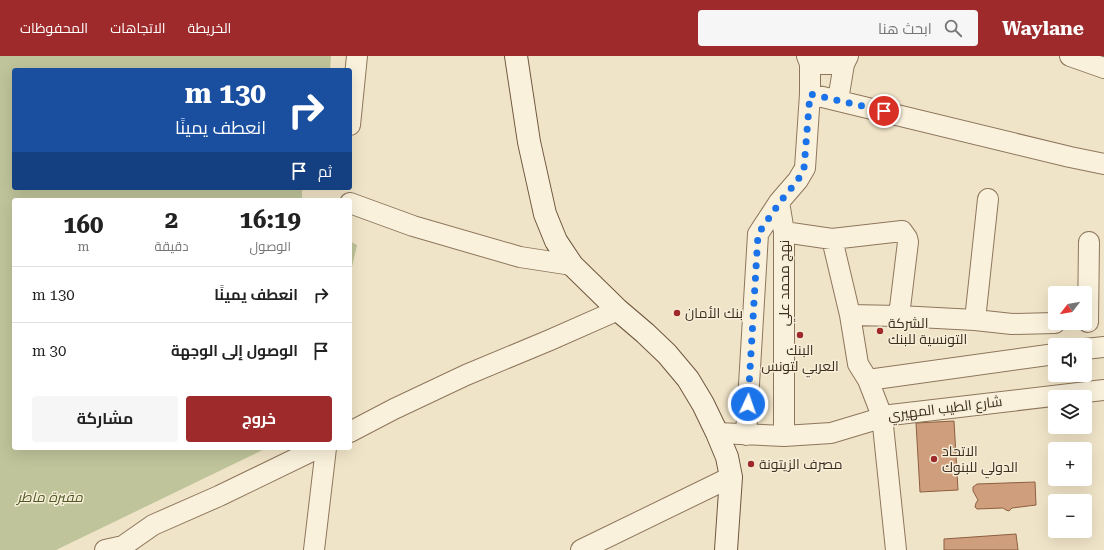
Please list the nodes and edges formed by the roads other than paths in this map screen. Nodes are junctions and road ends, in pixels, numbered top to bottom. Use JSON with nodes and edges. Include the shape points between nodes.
{"nodes":[{"id":1,"x":357,"y":56,"type":"edge"},
{"id":2,"x":516,"y":56,"type":"edge"},
{"id":3,"x":1070,"y":56,"type":"edge"},
{"id":4,"x":809,"y":60,"type":"edge"},
{"id":5,"x":846,"y":60,"type":"edge"},
{"id":6,"x":1104,"y":68,"type":"edge"},
{"id":7,"x":810,"y":94,"type":"junction"},
{"id":8,"x":838,"y":100,"type":"junction"},
{"id":9,"x":352,"y":105,"type":"edge"},
{"id":10,"x":1104,"y":164,"type":"edge"},
{"id":11,"x":988,"y":199,"type":"dead end"},
{"id":12,"x":780,"y":202,"type":"junction"},
{"id":13,"x":352,"y":204,"type":"edge"},
{"id":14,"x":784,"y":232,"type":"junction"},
{"id":15,"x":832,"y":239,"type":"junction"},
{"id":16,"x":1089,"y":242,"type":"dead end"},
{"id":17,"x":572,"y":265,"type":"junction"},
{"id":18,"x":1091,"y":286,"type":"edge"},
{"id":19,"x":618,"y":310,"type":"junction"},
{"id":20,"x":850,"y":315,"type":"junction"},
{"id":21,"x":899,"y":316,"type":"junction"},
{"id":22,"x":974,"y":320,"type":"junction"},
{"id":23,"x":1048,"y":323,"type":"edge"},
{"id":24,"x":1104,"y":347,"type":"edge"},
{"id":25,"x":1092,"y":349,"type":"edge"},
{"id":26,"x":1048,"y":355,"type":"edge"},
{"id":27,"x":868,"y":380,"type":"junction"},
{"id":28,"x":1104,"y":390,"type":"edge"},
{"id":29,"x":882,"y":416,"type":"junction"},
{"id":30,"x":352,"y":431,"type":"edge"},
{"id":31,"x":717,"y":433,"type":"junction"},
{"id":32,"x":746,"y":435,"type":"junction"},
{"id":33,"x":784,"y":436,"type":"junction"},
{"id":34,"x":314,"y":450,"type":"edge"},
{"id":35,"x":326,"y":450,"type":"edge"},
{"id":36,"x":731,"y":477,"type":"junction"},
{"id":37,"x":118,"y":548,"type":"edge"},
{"id":38,"x":314,"y":550,"type":"edge"},
{"id":39,"x":581,"y":550,"type":"edge"},
{"id":40,"x":726,"y":550,"type":"edge"},
{"id":41,"x":896,"y":550,"type":"edge"}],
"edges":[{"from":1,"to":9,"type":"street"},
{"from":2,"to":17,"type":"main road","via":[[529,142],[545,214],[556,241]]},
{"from":3,"to":6,"type":"street"},
{"from":4,"to":5,"type":"street"},
{"from":4,"to":7,"type":"street","name":"نهج محمد علي"},
{"from":5,"to":8,"type":"street"},
{"from":7,"to":8,"type":"street"},
{"from":7,"to":12,"type":"street","name":"نهج محمد علي","via":[[804,168],[798,180]]},
{"from":8,"to":10,"type":"street"},
{"from":11,"to":22,"type":"street"},
{"from":12,"to":14,"type":"street","name":"نهج محمد علي"},
{"from":12,"to":32,"type":"street","name":"نهج محمد علي","via":[[758,234]]},
{"from":13,"to":17,"type":"street","via":[[413,226],[520,257]]},
{"from":14,"to":15,"type":"street"},
{"from":14,"to":33,"type":"street","name":"نهج محمد علي"},
{"from":15,"to":20,"type":"street"},
{"from":15,"to":21,"type":"street","via":[[902,231],[905,234],[908,242]]},
{"from":16,"to":18,"type":"street"},
{"from":17,"to":19,"type":"main road"},
{"from":19,"to":30,"type":"street","via":[[466,374]]},
{"from":19,"to":31,"type":"main road","via":[[667,354],[688,379]]},
{"from":20,"to":21,"type":"street"},
{"from":20,"to":27,"type":"street","via":[[858,364]]},
{"from":21,"to":22,"type":"street"},
{"from":22,"to":23,"type":"street","via":[[1012,324]]},
{"from":24,"to":25,"type":"street"},
{"from":26,"to":27,"type":"street"},
{"from":27,"to":29,"type":"street"},
{"from":28,"to":29,"type":"street","name":"شارع الطيب المهيري"},
{"from":29,"to":33,"type":"street","name":"شارع الطيب المهيري","via":[[831,433]]},
{"from":29,"to":41,"type":"street"},
{"from":31,"to":32,"type":"street","name":"شارع الطيب المهيري"},
{"from":31,"to":36,"type":"main road","via":[[727,457]]},
{"from":32,"to":33,"type":"street","name":"شارع الطيب المهيري"},
{"from":34,"to":37,"type":"street","via":[[153,525]]},
{"from":35,"to":38,"type":"street"},
{"from":36,"to":39,"type":"street"},
{"from":36,"to":40,"type":"main road"}]}
